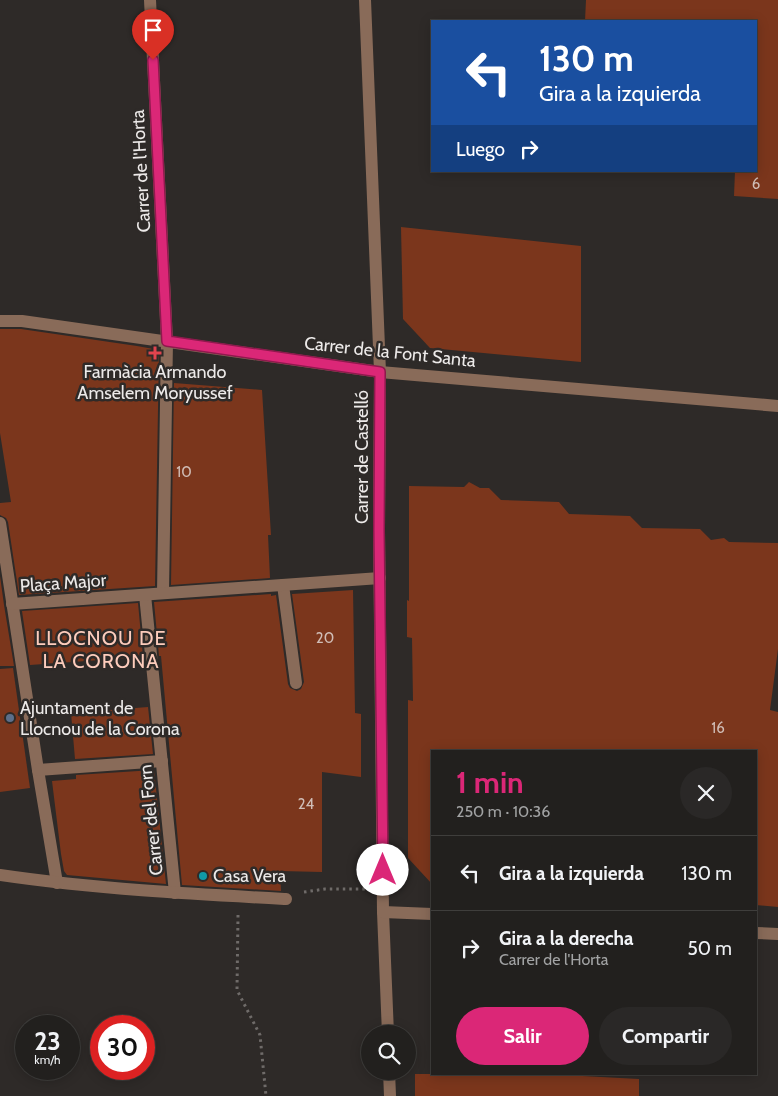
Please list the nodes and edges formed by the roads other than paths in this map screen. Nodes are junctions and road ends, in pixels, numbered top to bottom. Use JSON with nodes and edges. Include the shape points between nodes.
{"nodes":[{"id":1,"x":150,"y":0,"type":"edge"},
{"id":2,"x":365,"y":0,"type":"edge"},
{"id":3,"x":0,"y":321,"type":"edge"},
{"id":4,"x":167,"y":341,"type":"junction"},
{"id":5,"x":380,"y":372,"type":"junction"},
{"id":6,"x":778,"y":406,"type":"edge"},
{"id":7,"x":0,"y":523,"type":"edge"},
{"id":8,"x":380,"y":578,"type":"junction"},
{"id":9,"x":283,"y":585,"type":"junction"},
{"id":10,"x":164,"y":593,"type":"junction"},
{"id":11,"x":145,"y":594,"type":"junction"},
{"id":12,"x":12,"y":604,"type":"junction"},
{"id":13,"x":296,"y":683,"type":"dead end"},
{"id":14,"x":162,"y":761,"type":"junction"},
{"id":15,"x":38,"y":770,"type":"junction"},
{"id":16,"x":0,"y":875,"type":"edge"},
{"id":17,"x":57,"y":883,"type":"junction"},
{"id":18,"x":176,"y":893,"type":"junction"},
{"id":19,"x":286,"y":899,"type":"road end"},
{"id":20,"x":383,"y":912,"type":"junction"},
{"id":21,"x":431,"y":914,"type":"edge"},
{"id":22,"x":757,"y":933,"type":"edge"},
{"id":23,"x":778,"y":934,"type":"edge"},
{"id":24,"x":388,"y":1025,"type":"edge"},
{"id":25,"x":389,"y":1080,"type":"edge"},
{"id":26,"x":390,"y":1096,"type":"edge"}],
"edges":[{"from":1,"to":4,"type":"street","name":"Carrer de l'Horta"},
{"from":2,"to":5,"type":"street","name":"Carrer de Castelló"},
{"from":3,"to":4,"type":"street","name":"Carrer de la Font Santa","via":[[22,321]]},
{"from":4,"to":5,"type":"street","name":"Carrer de la Font Santa"},
{"from":4,"to":10,"type":"street","name":"Carrer de l'Horta"},
{"from":5,"to":6,"type":"street","name":"Carrer de la Font Santa"},
{"from":5,"to":8,"type":"street","name":"Carrer de Castelló"},
{"from":7,"to":12,"type":"street"},
{"from":8,"to":9,"type":"street","name":"Plaça Major"},
{"from":8,"to":20,"type":"street","name":"Carrer de Castelló"},
{"from":9,"to":10,"type":"street","name":"Plaça Major"},
{"from":9,"to":13,"type":"street"},
{"from":10,"to":11,"type":"street","name":"Plaça Major"},
{"from":11,"to":12,"type":"street","name":"Plaça Major"},
{"from":11,"to":14,"type":"street","name":"Carrer del Forn"},
{"from":12,"to":15,"type":"street","name":"Plaça Major"},
{"from":14,"to":15,"type":"street"},
{"from":14,"to":18,"type":"street","name":"Carrer del Forn"},
{"from":15,"to":17,"type":"street","name":"Plaça Major"},
{"from":16,"to":17,"type":"street","name":"Carrer del Forn"},
{"from":17,"to":18,"type":"street","name":"Carrer del Forn"},
{"from":18,"to":19,"type":"street","name":"Carrer del Forn"},
{"from":20,"to":21,"type":"street"},
{"from":20,"to":24,"type":"street","name":"Carrer de Castelló"},
{"from":22,"to":23,"type":"street"},
{"from":25,"to":26,"type":"street"}]}
